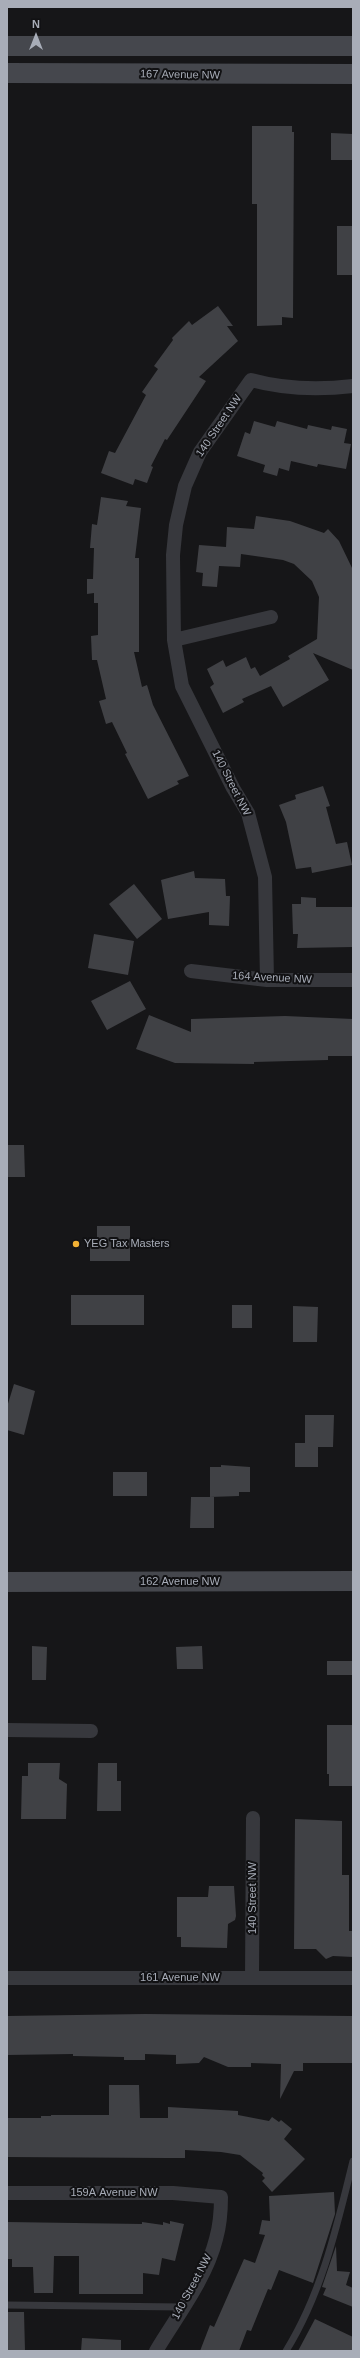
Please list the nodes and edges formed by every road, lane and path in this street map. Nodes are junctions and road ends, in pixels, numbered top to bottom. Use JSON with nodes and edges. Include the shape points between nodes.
{"nodes":[{"id":1,"x":7,"y":46,"type":"edge"},
{"id":2,"x":353,"y":46,"type":"edge"},
{"id":3,"x":7,"y":73,"type":"edge"},
{"id":4,"x":353,"y":74,"type":"edge"},
{"id":5,"x":353,"y":386,"type":"edge"},
{"id":6,"x":271,"y":617,"type":"dead end"},
{"id":7,"x":174,"y":640,"type":"junction"},
{"id":8,"x":191,"y":971,"type":"dead end"},
{"id":9,"x":267,"y":980,"type":"junction"},
{"id":10,"x":353,"y":980,"type":"edge"},
{"id":11,"x":353,"y":1581,"type":"edge"},
{"id":12,"x":7,"y":1582,"type":"edge"},
{"id":13,"x":7,"y":1730,"type":"edge"},
{"id":14,"x":91,"y":1731,"type":"dead end"},
{"id":15,"x":253,"y":1818,"type":"dead end"},
{"id":16,"x":7,"y":1978,"type":"edge"},
{"id":17,"x":252,"y":1978,"type":"junction"},
{"id":18,"x":353,"y":1978,"type":"edge"},
{"id":19,"x":353,"y":2161,"type":"edge"},
{"id":20,"x":7,"y":2193,"type":"edge"},
{"id":21,"x":222,"y":2197,"type":"joint"},
{"id":22,"x":7,"y":2305,"type":"edge"},
{"id":23,"x":182,"y":2307,"type":"junction"},
{"id":24,"x":156,"y":2351,"type":"edge"},
{"id":25,"x":286,"y":2351,"type":"edge"}],
"edges":[{"from":1,"to":2,"type":"main road"},
{"from":3,"to":4,"type":"main road","name":"167 Avenue NW"},
{"from":5,"to":7,"type":"street","name":"140 Street NW","via":[[309,388],[269,385],[251,380],[200,452],[184,486],[176,525],[173,555]]},
{"from":6,"to":7,"type":"street"},
{"from":7,"to":9,"type":"street","name":"140 Street NW","via":[[182,686],[233,788],[248,812],[265,877]]},
{"from":8,"to":9,"type":"street","name":"164 Avenue NW"},
{"from":9,"to":10,"type":"street","name":"164 Avenue NW"},
{"from":11,"to":12,"type":"main road","name":"162 Avenue NW"},
{"from":13,"to":14,"type":"street"},
{"from":15,"to":17,"type":"street","name":"140 Street NW"},
{"from":16,"to":17,"type":"street","name":"161 Avenue NW"},
{"from":17,"to":18,"type":"street","name":"161 Avenue NW"},
{"from":19,"to":25,"type":"lane","via":[[321,2279],[306,2316]]},
{"from":20,"to":21,"type":"street","name":"159A Avenue NW","via":[[173,2193]]},
{"from":21,"to":23,"type":"street","name":"140 Street NW","via":[[216,2240],[202,2275]]},
{"from":22,"to":23,"type":"lane"},
{"from":23,"to":24,"type":"street","name":"140 Street NW"}]}
